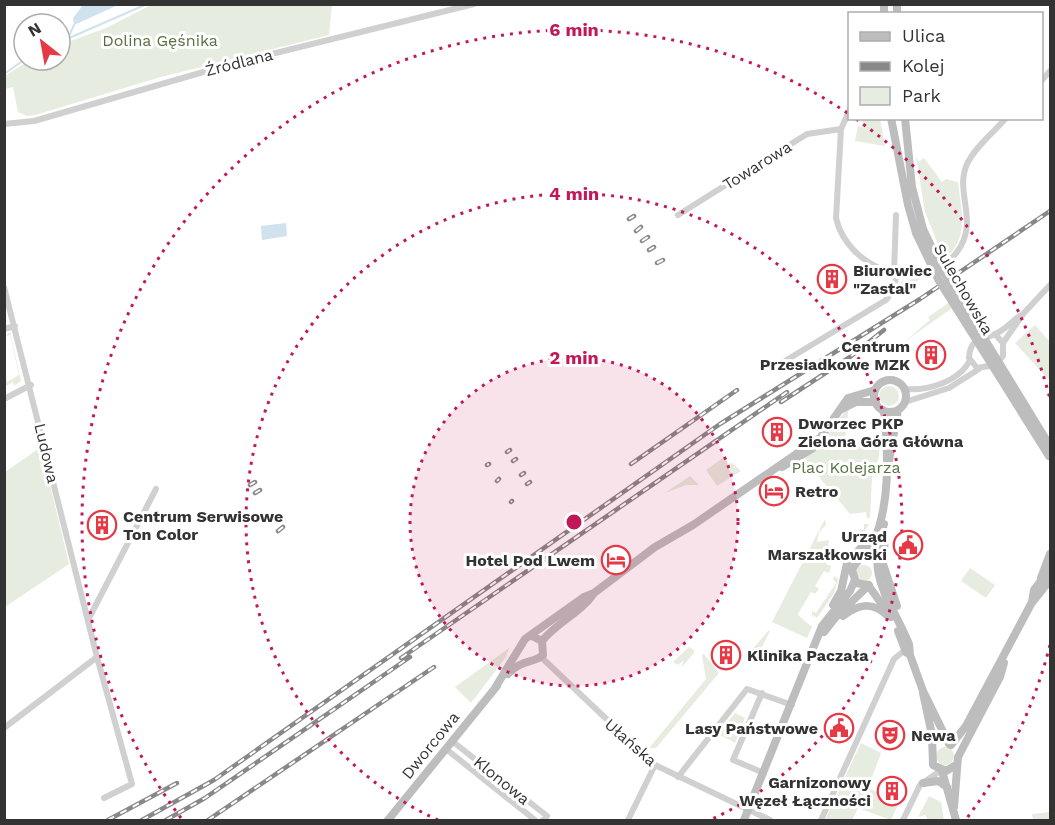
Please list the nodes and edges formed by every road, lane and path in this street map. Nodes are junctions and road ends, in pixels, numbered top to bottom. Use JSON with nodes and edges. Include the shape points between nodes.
{"nodes":[{"id":1,"x":474,"y":4,"type":"edge"},
{"id":2,"x":848,"y":112,"type":"edge"},
{"id":3,"x":891,"y":120,"type":"edge"},
{"id":4,"x":905,"y":120,"type":"edge"},
{"id":5,"x":1004,"y":120,"type":"edge"},
{"id":6,"x":4,"y":124,"type":"edge"},
{"id":7,"x":841,"y":129,"type":"junction"},
{"id":8,"x":678,"y":215,"type":"dead end"},
{"id":9,"x":896,"y":215,"type":"dead end"},
{"id":10,"x":920,"y":231,"type":"junction"},
{"id":11,"x":895,"y":273,"type":"junction"},
{"id":12,"x":1050,"y":285,"type":"edge"},
{"id":13,"x":4,"y":286,"type":"edge"},
{"id":14,"x":1023,"y":314,"type":"junction"},
{"id":15,"x":15,"y":326,"type":"junction"},
{"id":16,"x":4,"y":329,"type":"edge"},
{"id":17,"x":994,"y":334,"type":"junction"},
{"id":18,"x":1003,"y":343,"type":"junction"},
{"id":19,"x":970,"y":360,"type":"junction"},
{"id":20,"x":785,"y":361,"type":"dead end"},
{"id":21,"x":979,"y":369,"type":"junction"},
{"id":22,"x":31,"y":386,"type":"junction"},
{"id":23,"x":905,"y":389,"type":"junction"},
{"id":24,"x":876,"y":390,"type":"junction"},
{"id":25,"x":4,"y":399,"type":"edge"},
{"id":26,"x":876,"y":402,"type":"junction"},
{"id":27,"x":905,"y":402,"type":"junction"},
{"id":28,"x":883,"y":410,"type":"junction"},
{"id":29,"x":898,"y":410,"type":"junction"},
{"id":30,"x":837,"y":412,"type":"junction"},
{"id":31,"x":1050,"y":446,"type":"edge"},
{"id":32,"x":1050,"y":457,"type":"edge"},
{"id":33,"x":887,"y":469,"type":"junction"},
{"id":34,"x":156,"y":489,"type":"dead end"},
{"id":35,"x":882,"y":523,"type":"junction"},
{"id":36,"x":1050,"y":554,"type":"edge"},
{"id":37,"x":859,"y":562,"type":"junction"},
{"id":38,"x":1050,"y":569,"type":"edge"},
{"id":39,"x":876,"y":571,"type":"junction"},
{"id":40,"x":1050,"y":580,"type":"edge"},
{"id":41,"x":1039,"y":581,"type":"junction"},
{"id":42,"x":855,"y":582,"type":"junction"},
{"id":43,"x":868,"y":585,"type":"junction"},
{"id":44,"x":594,"y":593,"type":"junction"},
{"id":45,"x":1031,"y":604,"type":"junction"},
{"id":46,"x":830,"y":614,"type":"junction"},
{"id":47,"x":892,"y":619,"type":"junction"},
{"id":48,"x":88,"y":620,"type":"junction"},
{"id":49,"x":830,"y":624,"type":"junction"},
{"id":50,"x":901,"y":626,"type":"junction"},
{"id":51,"x":532,"y":636,"type":"junction"},
{"id":52,"x":820,"y":636,"type":"junction"},
{"id":53,"x":542,"y":641,"type":"junction"},
{"id":54,"x":520,"y":648,"type":"junction"},
{"id":55,"x":908,"y":652,"type":"junction"},
{"id":56,"x":1007,"y":653,"type":"junction"},
{"id":57,"x":97,"y":657,"type":"junction"},
{"id":58,"x":541,"y":657,"type":"junction"},
{"id":59,"x":528,"y":659,"type":"junction"},
{"id":60,"x":495,"y":688,"type":"junction"},
{"id":61,"x":923,"y":691,"type":"junction"},
{"id":62,"x":762,"y":693,"type":"junction"},
{"id":63,"x":792,"y":705,"type":"junction"},
{"id":64,"x":4,"y":728,"type":"edge"},
{"id":65,"x":452,"y":741,"type":"junction"},
{"id":66,"x":950,"y":745,"type":"junction"},
{"id":67,"x":446,"y":749,"type":"junction"},
{"id":68,"x":932,"y":753,"type":"junction"},
{"id":69,"x":957,"y":761,"type":"junction"},
{"id":70,"x":655,"y":765,"type":"junction"},
{"id":71,"x":941,"y":771,"type":"junction"},
{"id":72,"x":764,"y":773,"type":"junction"},
{"id":73,"x":678,"y":777,"type":"junction"},
{"id":74,"x":922,"y":783,"type":"junction"},
{"id":75,"x":947,"y":787,"type":"junction"},
{"id":76,"x":104,"y":798,"type":"dead end"},
{"id":77,"x":954,"y":807,"type":"junction"},
{"id":78,"x":748,"y":809,"type":"junction"},
{"id":79,"x":388,"y":820,"type":"edge"},
{"id":80,"x":535,"y":820,"type":"edge"},
{"id":81,"x":543,"y":820,"type":"edge"},
{"id":82,"x":628,"y":820,"type":"edge"},
{"id":83,"x":744,"y":820,"type":"edge"},
{"id":84,"x":770,"y":820,"type":"edge"},
{"id":85,"x":821,"y":820,"type":"edge"},
{"id":86,"x":903,"y":820,"type":"edge"},
{"id":87,"x":956,"y":820,"type":"edge"}],
"edges":[{"from":1,"to":6,"type":"street","name":"Źródlana","via":[[198,72],[51,117]]},
{"from":2,"to":7,"type":"street"},
{"from":3,"to":10,"type":"street","name":"Sulechowska","via":[[905,191]]},
{"from":4,"to":10,"type":"street","name":"Sulechowska"},
{"from":5,"to":11,"type":"street","via":[[967,164],[964,185],[968,225],[956,253],[931,271]]},
{"from":7,"to":8,"type":"street","name":"Towarowa","via":[[807,134]]},
{"from":7,"to":11,"type":"street","via":[[838,228],[850,250],[861,259]]},
{"from":9,"to":11,"type":"street"},
{"from":10,"to":31,"type":"street","name":"Sulechowska","bridge":true},
{"from":10,"to":32,"type":"street","name":"Sulechowska","bridge":true,"via":[[938,279]]},
{"from":11,"to":20,"type":"street","via":[[893,290],[886,300]]},
{"from":12,"to":14,"type":"street"},
{"from":13,"to":15,"type":"street","name":"Ludowa"},
{"from":14,"to":17,"type":"street"},
{"from":14,"to":18,"type":"street"},
{"from":15,"to":16,"type":"street"},
{"from":15,"to":22,"type":"street","name":"Ludowa"},
{"from":17,"to":18,"type":"street"},
{"from":17,"to":19,"type":"street","via":[[974,342]]},
{"from":18,"to":21,"type":"street","via":[[1000,362]]},
{"from":19,"to":21,"type":"street"},
{"from":19,"to":23,"type":"street","via":[[960,374],[942,383]]},
{"from":21,"to":27,"type":"street","via":[[944,390]]},
{"from":22,"to":25,"type":"street"},
{"from":22,"to":48,"type":"street","name":"Ludowa"},
{"from":23,"to":24,"type":"street","via":[[890,380]]},
{"from":23,"to":27,"type":"street"},
{"from":24,"to":26,"type":"street"},
{"from":24,"to":30,"type":"street","via":[[848,398]]},
{"from":26,"to":28,"type":"street"},
{"from":26,"to":30,"type":"street","via":[[856,402]]},
{"from":27,"to":29,"type":"street"},
{"from":28,"to":29,"type":"street"},
{"from":28,"to":33,"type":"street"},
{"from":29,"to":33,"type":"street"},
{"from":30,"to":44,"type":"street","via":[[804,454],[778,467]]},
{"from":33,"to":35,"type":"street"},
{"from":34,"to":48,"type":"street"},
{"from":35,"to":37,"type":"street"},
{"from":35,"to":39,"type":"street"},
{"from":35,"to":46,"type":"street","via":[[847,563],[841,591]]},
{"from":35,"to":50,"type":"street","via":[[886,528],[883,564],[903,621]]},
{"from":36,"to":41,"type":"street"},
{"from":37,"to":39,"type":"street","via":[[867,561]]},
{"from":37,"to":42,"type":"street","via":[[852,570]]},
{"from":38,"to":41,"type":"street"},
{"from":39,"to":43,"type":"street"},
{"from":39,"to":50,"type":"street"},
{"from":40,"to":45,"type":"street"},
{"from":41,"to":45,"type":"street"},
{"from":42,"to":43,"type":"street"},
{"from":42,"to":46,"type":"street"},
{"from":43,"to":47,"type":"street"},
{"from":43,"to":49,"type":"street"},
{"from":44,"to":51,"type":"street"},
{"from":44,"to":53,"type":"street","via":[[589,602]]},
{"from":45,"to":56,"type":"street"},
{"from":46,"to":52,"type":"street"},
{"from":47,"to":49,"type":"street","via":[[869,605],[857,607]]},
{"from":47,"to":55,"type":"street"},
{"from":48,"to":57,"type":"street","name":"Ludowa"},
{"from":49,"to":52,"type":"street"},
{"from":50,"to":55,"type":"street","via":[[911,650]]},
{"from":51,"to":53,"type":"street"},
{"from":51,"to":54,"type":"street"},
{"from":52,"to":63,"type":"street"},
{"from":53,"to":58,"type":"street"},
{"from":54,"to":59,"type":"street"},
{"from":54,"to":60,"type":"street","name":"Dworcowa"},
{"from":55,"to":61,"type":"street"},
{"from":55,"to":85,"type":"street","via":[[894,659]]},
{"from":56,"to":66,"type":"street","via":[[966,726]]},
{"from":56,"to":69,"type":"street","via":[[1000,676]]},
{"from":57,"to":64,"type":"street"},
{"from":57,"to":76,"type":"street","name":"Ludowa","via":[[132,784]]},
{"from":58,"to":59,"type":"street"},
{"from":58,"to":70,"type":"street","name":"Ułańska"},
{"from":59,"to":60,"type":"street","name":"Dworcowa","via":[[516,665]]},
{"from":60,"to":65,"type":"street","name":"Dworcowa"},
{"from":61,"to":66,"type":"street"},
{"from":61,"to":68,"type":"street"},
{"from":62,"to":63,"type":"street"},
{"from":62,"to":72,"type":"street","via":[[733,760]]},
{"from":62,"to":73,"type":"street","via":[[747,689]]},
{"from":63,"to":72,"type":"street"},
{"from":65,"to":67,"type":"street","name":"Dworcowa"},
{"from":65,"to":81,"type":"street","name":"Klonowa","via":[[547,816]]},
{"from":66,"to":68,"type":"street","via":[[937,746]]},
{"from":66,"to":69,"type":"street"},
{"from":67,"to":79,"type":"street","name":"Dworcowa"},
{"from":67,"to":80,"type":"street","name":"Klonowa"},
{"from":68,"to":71,"type":"street","via":[[933,765]]},
{"from":69,"to":71,"type":"street","via":[[950,770]]},
{"from":69,"to":77,"type":"street"},
{"from":70,"to":73,"type":"street","name":"Ułańska"},
{"from":70,"to":82,"type":"street"},
{"from":71,"to":74,"type":"street"},
{"from":71,"to":75,"type":"street"},
{"from":72,"to":78,"type":"street"},
{"from":73,"to":78,"type":"street","name":"Ułańska"},
{"from":74,"to":75,"type":"street","via":[[938,781]]},
{"from":74,"to":86,"type":"street"},
{"from":75,"to":77,"type":"street"},
{"from":77,"to":87,"type":"street"},
{"from":78,"to":83,"type":"street"},
{"from":78,"to":84,"type":"street","name":"Ułańska"}]}
